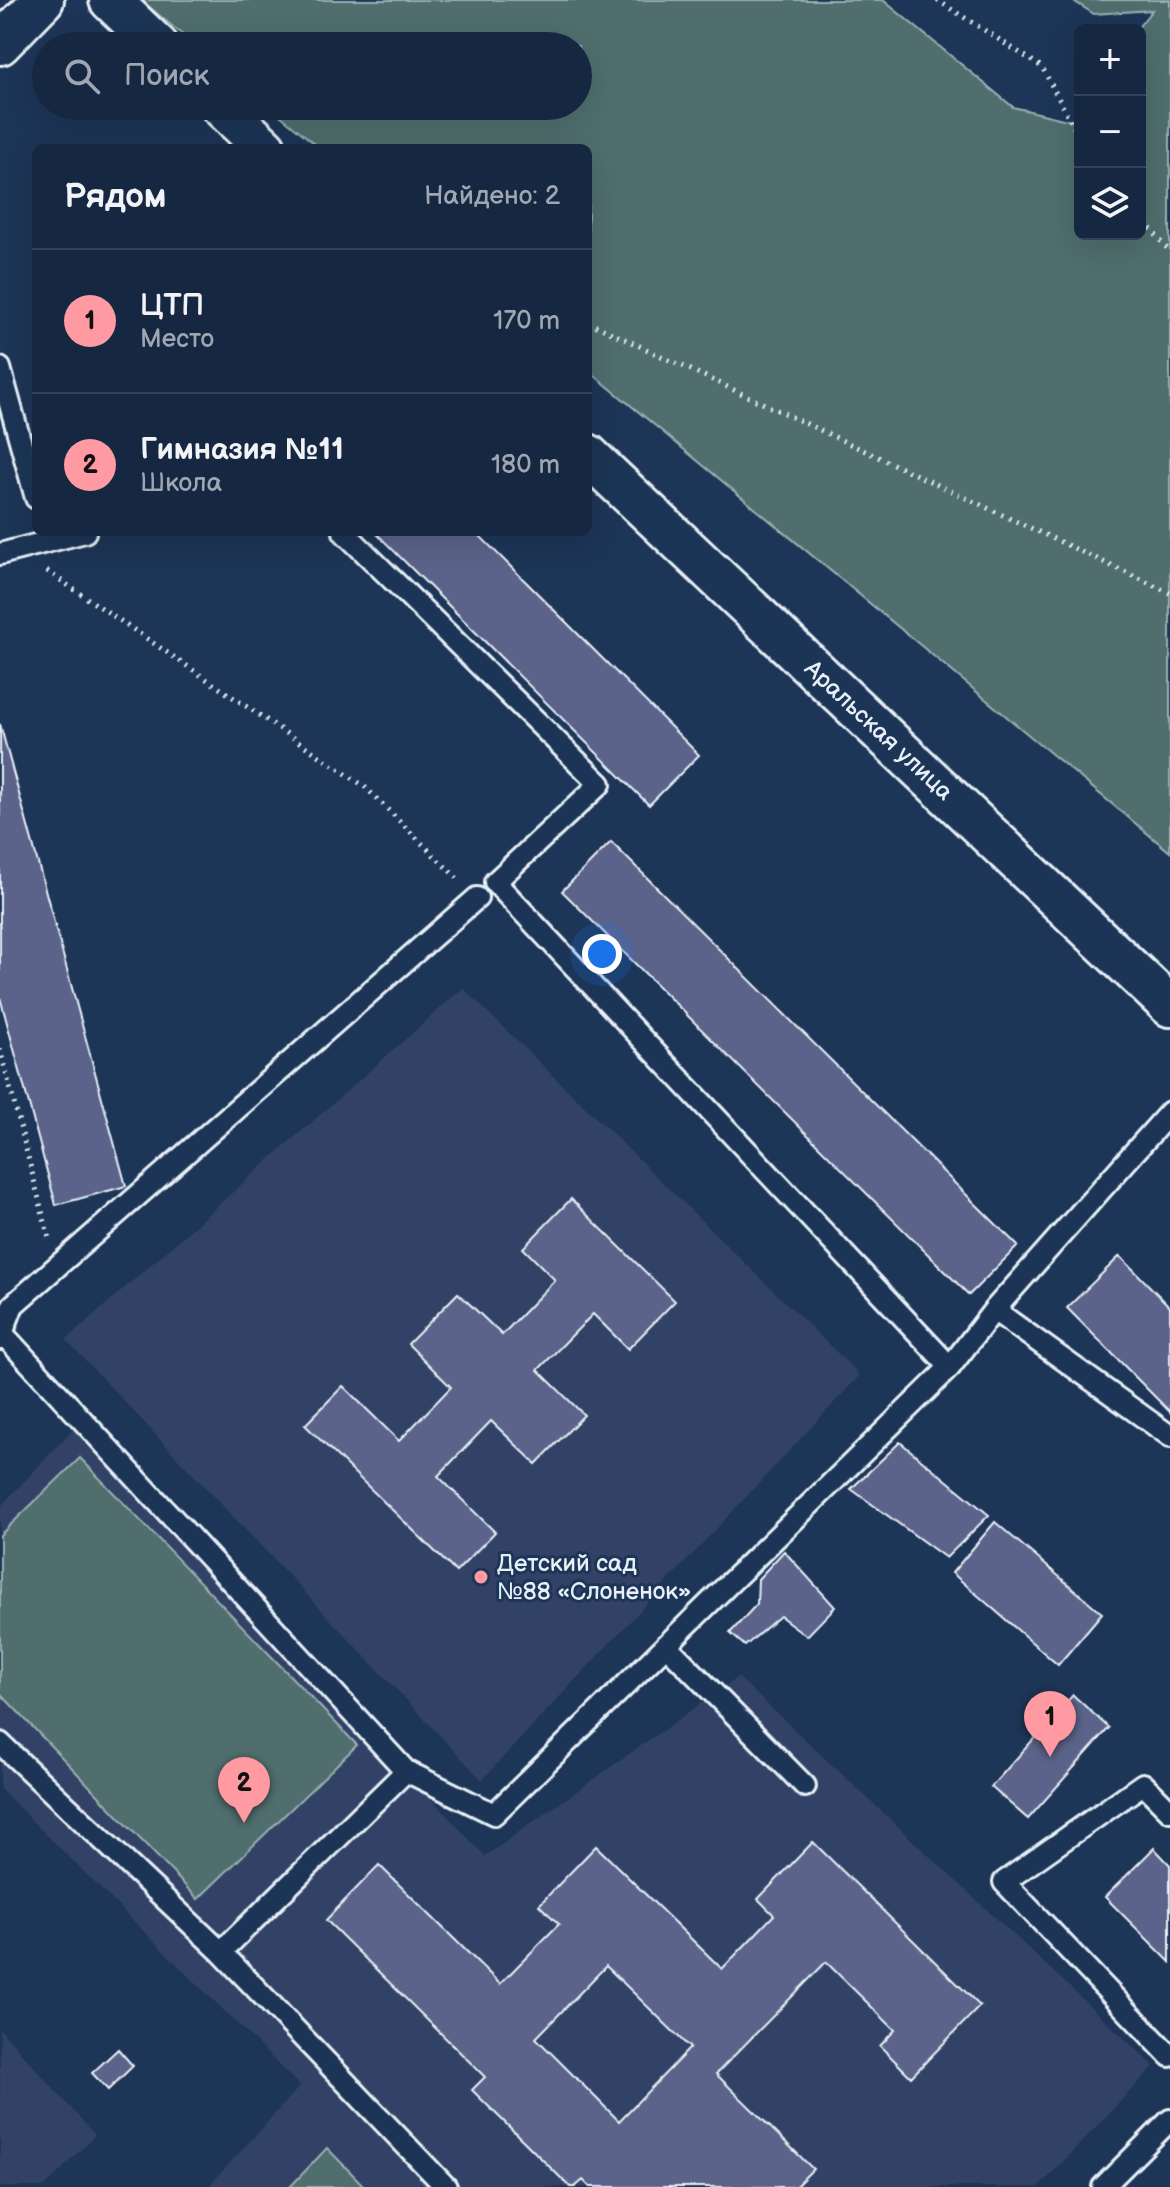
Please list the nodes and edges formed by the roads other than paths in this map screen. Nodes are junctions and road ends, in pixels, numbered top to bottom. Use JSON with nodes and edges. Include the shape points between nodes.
{"nodes":[{"id":1,"x":43,"y":0,"type":"edge"},
{"id":2,"x":110,"y":0,"type":"edge"},
{"id":3,"x":143,"y":32,"type":"edge"},
{"id":4,"x":0,"y":44,"type":"edge"},
{"id":5,"x":236,"y":120,"type":"edge"},
{"id":6,"x":261,"y":144,"type":"edge"},
{"id":7,"x":0,"y":368,"type":"edge"},
{"id":8,"x":592,"y":459,"type":"edge"},
{"id":9,"x":32,"y":484,"type":"edge"},
{"id":10,"x":348,"y":536,"type":"edge"},
{"id":11,"x":47,"y":537,"type":"edge"},
{"id":12,"x":8,"y":552,"type":"edge"},
{"id":13,"x":477,"y":898,"type":"road end"},
{"id":14,"x":1170,"y":1006,"type":"edge"},
{"id":15,"x":1170,"y":1112,"type":"edge"},
{"id":16,"x":994,"y":1310,"type":"junction"},
{"id":17,"x":1,"y":1336,"type":"edge"},
{"id":18,"x":950,"y":1367,"type":"junction"},
{"id":19,"x":1170,"y":1436,"type":"edge"},
{"id":20,"x":666,"y":1645,"type":"junction"},
{"id":21,"x":0,"y":1743,"type":"edge"},
{"id":22,"x":406,"y":1771,"type":"junction"},
{"id":23,"x":805,"y":1786,"type":"dead end"},
{"id":24,"x":1170,"y":1811,"type":"edge"},
{"id":25,"x":221,"y":1952,"type":"junction"},
{"id":26,"x":1170,"y":2056,"type":"edge"},
{"id":27,"x":1170,"y":2120,"type":"edge"},
{"id":28,"x":446,"y":2187,"type":"edge"},
{"id":29,"x":1103,"y":2187,"type":"edge"}],
"edges":[{"from":1,"to":4,"type":"street"},
{"from":2,"to":3,"type":"street"},
{"from":5,"to":6,"type":"street"},
{"from":7,"to":9,"type":"lane"},
{"from":8,"to":14,"type":"street","name":"Аральская улица"},
{"from":10,"to":18,"type":"lane","via":[[600,784],[495,882]]},
{"from":11,"to":12,"type":"lane"},
{"from":13,"to":17,"type":"lane","via":[[13,1305]]},
{"from":15,"to":16,"type":"lane"},
{"from":16,"to":18,"type":"lane"},
{"from":16,"to":19,"type":"lane"},
{"from":17,"to":22,"type":"lane"},
{"from":18,"to":20,"type":"lane"},
{"from":20,"to":22,"type":"lane","via":[[494,1814]]},
{"from":20,"to":23,"type":"lane"},
{"from":21,"to":25,"type":"lane"},
{"from":22,"to":25,"type":"lane"},
{"from":24,"to":26,"type":"lane","via":[[1143,1784],[1004,1882]]},
{"from":25,"to":28,"type":"lane"},
{"from":27,"to":29,"type":"lane"}]}
